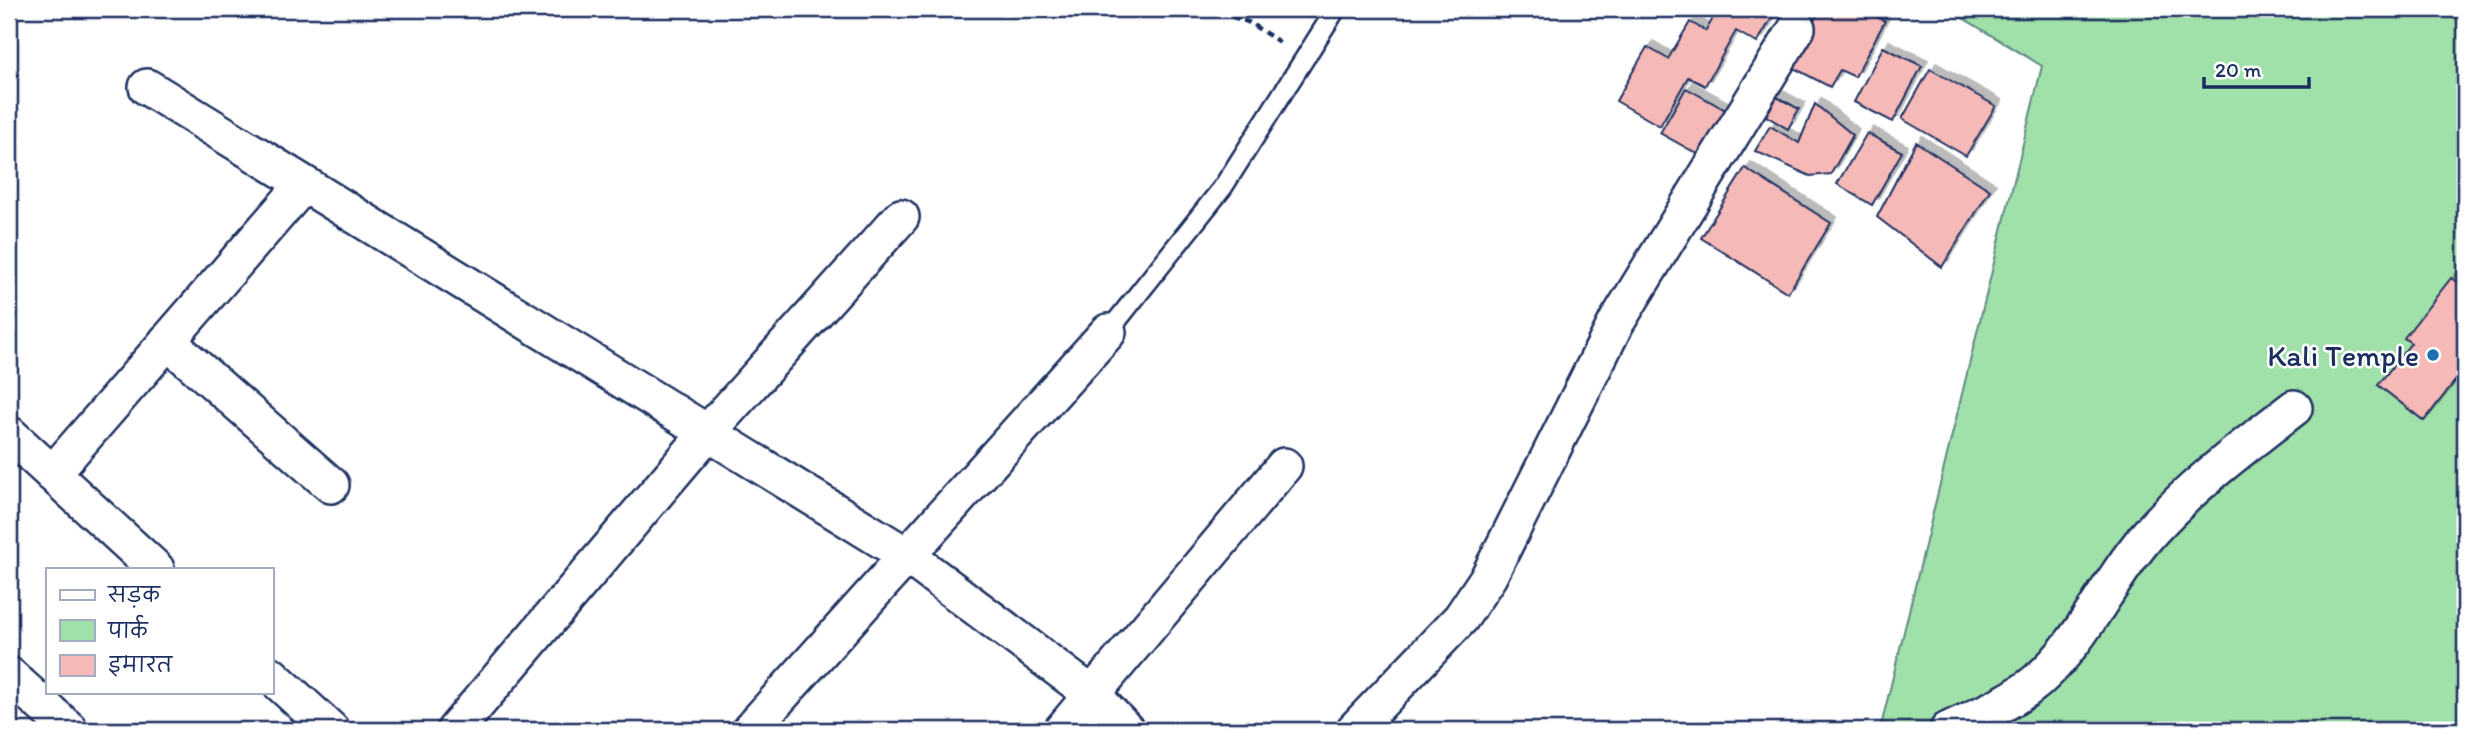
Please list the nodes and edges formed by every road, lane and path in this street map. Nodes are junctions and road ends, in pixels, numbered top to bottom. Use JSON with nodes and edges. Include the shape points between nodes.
{"nodes":[{"id":1,"x":1209,"y":9,"type":"edge"},
{"id":2,"x":1336,"y":9,"type":"edge"},
{"id":3,"x":1797,"y":28,"type":"dead end"},
{"id":4,"x":1306,"y":58,"type":"junction"},
{"id":5,"x":147,"y":87,"type":"dead end"},
{"id":6,"x":304,"y":184,"type":"junction"},
{"id":7,"x":901,"y":217,"type":"dead end"},
{"id":8,"x":1108,"y":332,"type":"joint"},
{"id":9,"x":167,"y":341,"type":"junction"},
{"id":10,"x":2294,"y":408,"type":"dead end"},
{"id":11,"x":708,"y":432,"type":"junction"},
{"id":12,"x":9,"y":434,"type":"edge"},
{"id":13,"x":1283,"y":466,"type":"dead end"},
{"id":14,"x":52,"y":474,"type":"junction"},
{"id":15,"x":331,"y":485,"type":"dead end"},
{"id":16,"x":906,"y":555,"type":"junction"},
{"id":17,"x":155,"y":568,"type":"edge"},
{"id":18,"x":9,"y":674,"type":"edge"},
{"id":19,"x":273,"y":677,"type":"edge"},
{"id":20,"x":1093,"y":695,"type":"junction"},
{"id":21,"x":69,"y":730,"type":"edge"},
{"id":22,"x":331,"y":730,"type":"edge"},
{"id":23,"x":455,"y":730,"type":"edge"},
{"id":24,"x":750,"y":730,"type":"edge"},
{"id":25,"x":1062,"y":730,"type":"edge"},
{"id":26,"x":1126,"y":730,"type":"edge"},
{"id":27,"x":1354,"y":730,"type":"edge"},
{"id":28,"x":1948,"y":730,"type":"edge"}],
"edges":[{"from":1,"to":4,"type":"path","via":[[1248,22]]},
{"from":2,"to":4,"type":"lane"},
{"from":3,"to":27,"type":"street","via":[[1616,323],[1489,576],[1461,618]]},
{"from":4,"to":8,"type":"lane","via":[[1223,187]]},
{"from":5,"to":6,"type":"street"},
{"from":6,"to":9,"type":"street"},
{"from":6,"to":11,"type":"street"},
{"from":7,"to":11,"type":"street"},
{"from":8,"to":16,"type":"street"},
{"from":9,"to":14,"type":"street"},
{"from":9,"to":15,"type":"street"},
{"from":10,"to":28,"type":"street","via":[[2195,486],[2151,531],[2058,659],[2036,682]]},
{"from":11,"to":16,"type":"street"},
{"from":11,"to":23,"type":"street"},
{"from":12,"to":14,"type":"street"},
{"from":13,"to":20,"type":"street"},
{"from":14,"to":17,"type":"street"},
{"from":16,"to":20,"type":"street"},
{"from":16,"to":24,"type":"street"},
{"from":18,"to":21,"type":"street"},
{"from":19,"to":22,"type":"street"},
{"from":20,"to":25,"type":"street"},
{"from":20,"to":26,"type":"street"}]}
